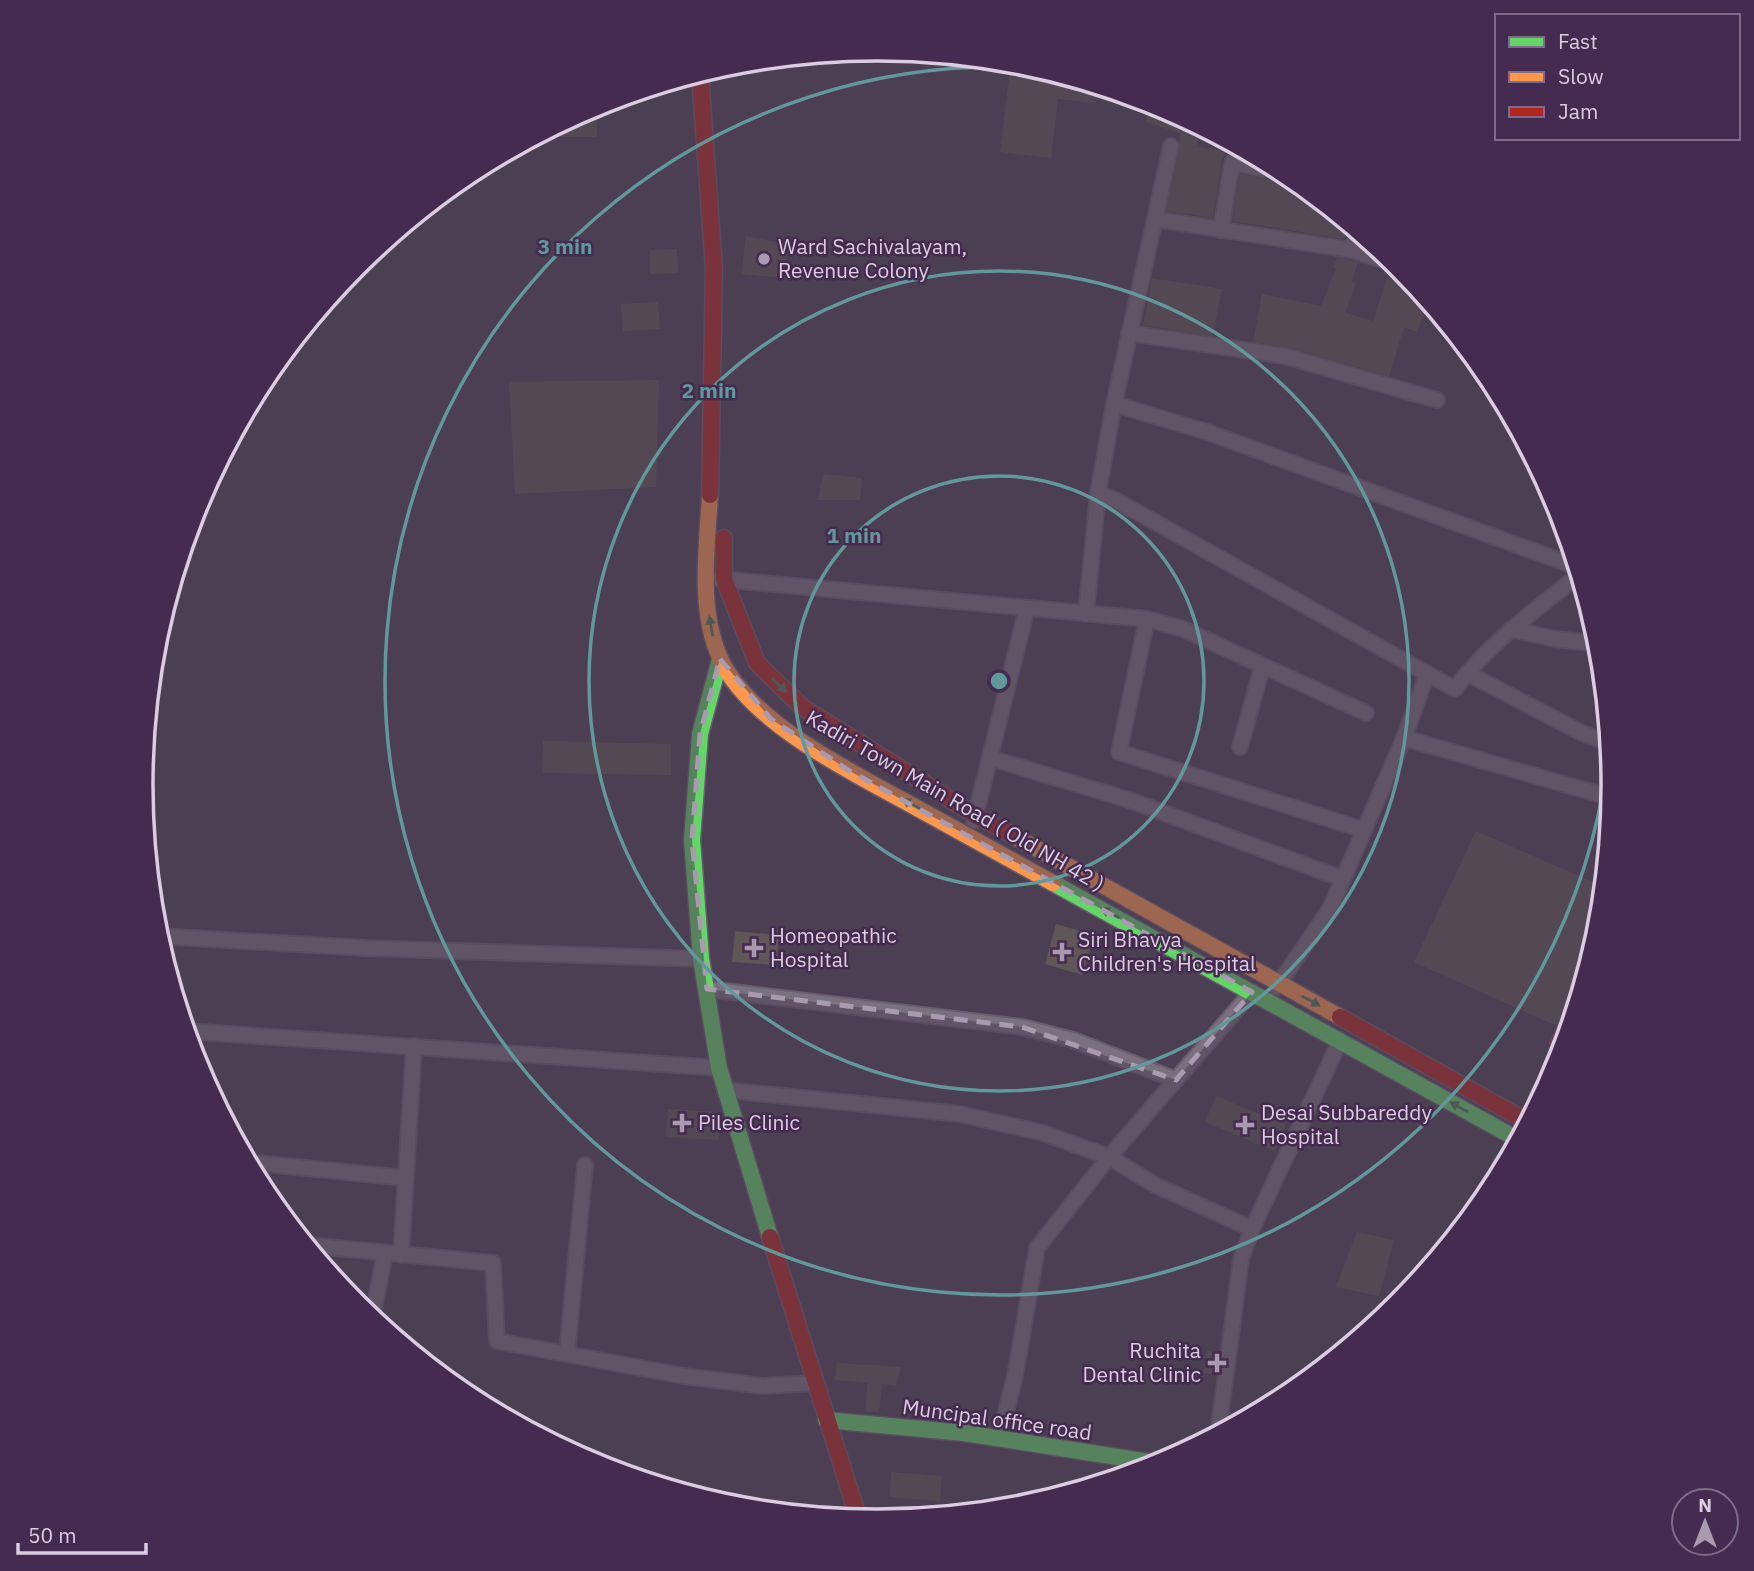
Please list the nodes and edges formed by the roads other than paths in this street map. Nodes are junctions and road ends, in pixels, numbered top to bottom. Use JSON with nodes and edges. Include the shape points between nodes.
{"nodes":[{"id":1,"x":714,"y":80,"type":"edge"},
{"id":2,"x":701,"y":83,"type":"edge"},
{"id":3,"x":1171,"y":146,"type":"dead end"},
{"id":4,"x":1253,"y":167,"type":"edge"},
{"id":5,"x":1155,"y":219,"type":"junction"},
{"id":6,"x":1221,"y":230,"type":"junction"},
{"id":7,"x":1355,"y":241,"type":"edge"},
{"id":8,"x":1351,"y":250,"type":"junction"},
{"id":9,"x":1372,"y":257,"type":"edge"},
{"id":10,"x":1129,"y":333,"type":"junction"},
{"id":11,"x":1437,"y":400,"type":"dead end"},
{"id":12,"x":1114,"y":404,"type":"junction"},
{"id":13,"x":1098,"y":493,"type":"junction"},
{"id":14,"x":1566,"y":563,"type":"edge"},
{"id":15,"x":716,"y":578,"type":"junction"},
{"id":16,"x":1572,"y":581,"type":"edge"},
{"id":17,"x":1565,"y":586,"type":"junction"},
{"id":18,"x":1574,"y":588,"type":"edge"},
{"id":19,"x":1027,"y":608,"type":"junction"},
{"id":20,"x":1086,"y":614,"type":"junction"},
{"id":21,"x":1147,"y":619,"type":"junction"},
{"id":22,"x":1511,"y":629,"type":"junction"},
{"id":23,"x":1587,"y":643,"type":"edge"},
{"id":24,"x":720,"y":659,"type":"junction"},
{"id":25,"x":1262,"y":667,"type":"junction"},
{"id":26,"x":1467,"y":673,"type":"junction"},
{"id":27,"x":1427,"y":674,"type":"junction"},
{"id":28,"x":1366,"y":713,"type":"dead end"},
{"id":29,"x":1404,"y":738,"type":"junction"},
{"id":30,"x":1600,"y":740,"type":"edge"},
{"id":31,"x":1240,"y":747,"type":"dead end"},
{"id":32,"x":990,"y":758,"type":"junction"},
{"id":33,"x":1601,"y":795,"type":"edge"},
{"id":34,"x":975,"y":815,"type":"junction"},
{"id":35,"x":1364,"y":830,"type":"junction"},
{"id":36,"x":970,"y":836,"type":"junction"},
{"id":37,"x":1343,"y":879,"type":"junction"},
{"id":38,"x":169,"y":937,"type":"edge"},
{"id":39,"x":701,"y":959,"type":"junction"},
{"id":40,"x":1280,"y":983,"type":"junction"},
{"id":41,"x":707,"y":989,"type":"junction"},
{"id":42,"x":1252,"y":992,"type":"junction"},
{"id":43,"x":1268,"y":1001,"type":"junction"},
{"id":44,"x":196,"y":1032,"type":"edge"},
{"id":45,"x":1340,"y":1041,"type":"junction"},
{"id":46,"x":414,"y":1046,"type":"junction"},
{"id":47,"x":719,"y":1068,"type":"junction"},
{"id":48,"x":1176,"y":1080,"type":"junction"},
{"id":49,"x":725,"y":1090,"type":"junction"},
{"id":50,"x":1521,"y":1118,"type":"edge"},
{"id":51,"x":1511,"y":1135,"type":"edge"},
{"id":52,"x":1109,"y":1157,"type":"junction"},
{"id":53,"x":260,"y":1163,"type":"edge"},
{"id":54,"x":585,"y":1165,"type":"dead end"},
{"id":55,"x":406,"y":1178,"type":"junction"},
{"id":56,"x":1252,"y":1229,"type":"junction"},
{"id":57,"x":318,"y":1246,"type":"edge"},
{"id":58,"x":385,"y":1253,"type":"junction"},
{"id":59,"x":401,"y":1255,"type":"junction"},
{"id":60,"x":374,"y":1307,"type":"edge"},
{"id":61,"x":567,"y":1354,"type":"junction"},
{"id":62,"x":815,"y":1383,"type":"junction"},
{"id":63,"x":826,"y":1420,"type":"junction"},
{"id":64,"x":1219,"y":1423,"type":"edge"},
{"id":65,"x":999,"y":1439,"type":"junction"},
{"id":66,"x":1139,"y":1460,"type":"edge"},
{"id":67,"x":855,"y":1509,"type":"edge"}],
"edges":[{"from":1,"to":15,"type":"main road","name":"Kadiri Town Main Road ( Old NH 42 )","via":[[724,226]]},
{"from":2,"to":15,"type":"main road","name":"Kadiri Town Main Road ( Old NH 42 )","via":[[714,268]]},
{"from":3,"to":5,"type":"street"},
{"from":4,"to":6,"type":"street","via":[[1232,163]]},
{"from":5,"to":6,"type":"street"},
{"from":5,"to":10,"type":"street"},
{"from":6,"to":8,"type":"street"},
{"from":7,"to":8,"type":"street"},
{"from":8,"to":9,"type":"street"},
{"from":10,"to":11,"type":"street","via":[[1284,356]]},
{"from":10,"to":12,"type":"street"},
{"from":12,"to":13,"type":"street"},
{"from":12,"to":14,"type":"street","via":[[1207,432]]},
{"from":13,"to":20,"type":"street"},
{"from":13,"to":27,"type":"street"},
{"from":15,"to":19,"type":"street"},
{"from":24,"to":15,"type":"main road","name":"Kadiri Town Main Road ( Old NH 42 )","one_way":true,"via":[[710,628]]},
{"from":15,"to":34,"type":"main road","name":"Kadiri Town Main Road ( Old NH 42 )","one_way":true,"via":[[757,663],[802,708]]},
{"from":16,"to":17,"type":"street"},
{"from":17,"to":18,"type":"street"},
{"from":17,"to":22,"type":"street"},
{"from":19,"to":20,"type":"street"},
{"from":19,"to":32,"type":"street"},
{"from":20,"to":21,"type":"street"},
{"from":21,"to":25,"type":"street","via":[[1182,629]]},
{"from":21,"to":35,"type":"street","via":[[1119,752]]},
{"from":22,"to":23,"type":"street"},
{"from":22,"to":26,"type":"street"},
{"from":36,"to":24,"type":"main road","name":"Kadiri Town Main Road ( Old NH 42 )","one_way":true,"via":[[848,769],[771,719],[740,689]]},
{"from":24,"to":39,"type":"main road","via":[[700,734],[692,840]]},
{"from":25,"to":28,"type":"street"},
{"from":25,"to":31,"type":"street"},
{"from":26,"to":27,"type":"street","via":[[1455,689]]},
{"from":26,"to":30,"type":"street"},
{"from":27,"to":29,"type":"street"},
{"from":29,"to":33,"type":"street"},
{"from":29,"to":35,"type":"street"},
{"from":32,"to":34,"type":"street"},
{"from":32,"to":37,"type":"street","via":[[1129,800]]},
{"from":34,"to":36,"type":"street"},
{"from":34,"to":40,"type":"main road","name":"Kadiri Town Main Road ( Old NH 42 )"},
{"from":35,"to":37,"type":"street"},
{"from":42,"to":36,"type":"main road","name":"Kadiri Town Main Road ( Old NH 42 )","one_way":true},
{"from":37,"to":40,"type":"street","via":[[1330,909]]},
{"from":38,"to":39,"type":"street"},
{"from":39,"to":41,"type":"main road"},
{"from":40,"to":43,"type":"street"},
{"from":40,"to":50,"type":"main road","name":"Kadiri Town Main Road ( Old NH 42 )","one_way":true},
{"from":41,"to":47,"type":"main road"},
{"from":41,"to":48,"type":"street","via":[[1022,1027],[1073,1040]]},
{"from":42,"to":43,"type":"main road","name":"Kadiri Town Main Road ( Old NH 42 )"},
{"from":42,"to":48,"type":"street"},
{"from":43,"to":45,"type":"main road","name":"Kadiri Town Main Road ( Old NH 42 )"},
{"from":44,"to":46,"type":"street"},
{"from":51,"to":45,"type":"main road","name":"Kadiri Town Main Road ( Old NH 42 )","one_way":true},
{"from":45,"to":56,"type":"street"},
{"from":46,"to":47,"type":"street"},
{"from":46,"to":55,"type":"street"},
{"from":47,"to":49,"type":"main road"},
{"from":48,"to":52,"type":"street"},
{"from":49,"to":52,"type":"street","via":[[960,1114],[1043,1133]]},
{"from":49,"to":62,"type":"main road"},
{"from":52,"to":56,"type":"street","via":[[1155,1185]]},
{"from":52,"to":65,"type":"street","via":[[1037,1248]]},
{"from":53,"to":55,"type":"street"},
{"from":54,"to":61,"type":"street"},
{"from":55,"to":59,"type":"street"},
{"from":56,"to":64,"type":"street","via":[[1241,1259]]},
{"from":57,"to":58,"type":"street"},
{"from":58,"to":59,"type":"street"},
{"from":58,"to":60,"type":"street"},
{"from":59,"to":61,"type":"street","via":[[493,1264],[497,1341]]},
{"from":61,"to":62,"type":"street","via":[[763,1386]]},
{"from":62,"to":63,"type":"main road"},
{"from":63,"to":65,"type":"main road","name":"Muncipal office road"},
{"from":63,"to":67,"type":"main road"},
{"from":65,"to":66,"type":"main road","name":"Muncipal office road"}]}
